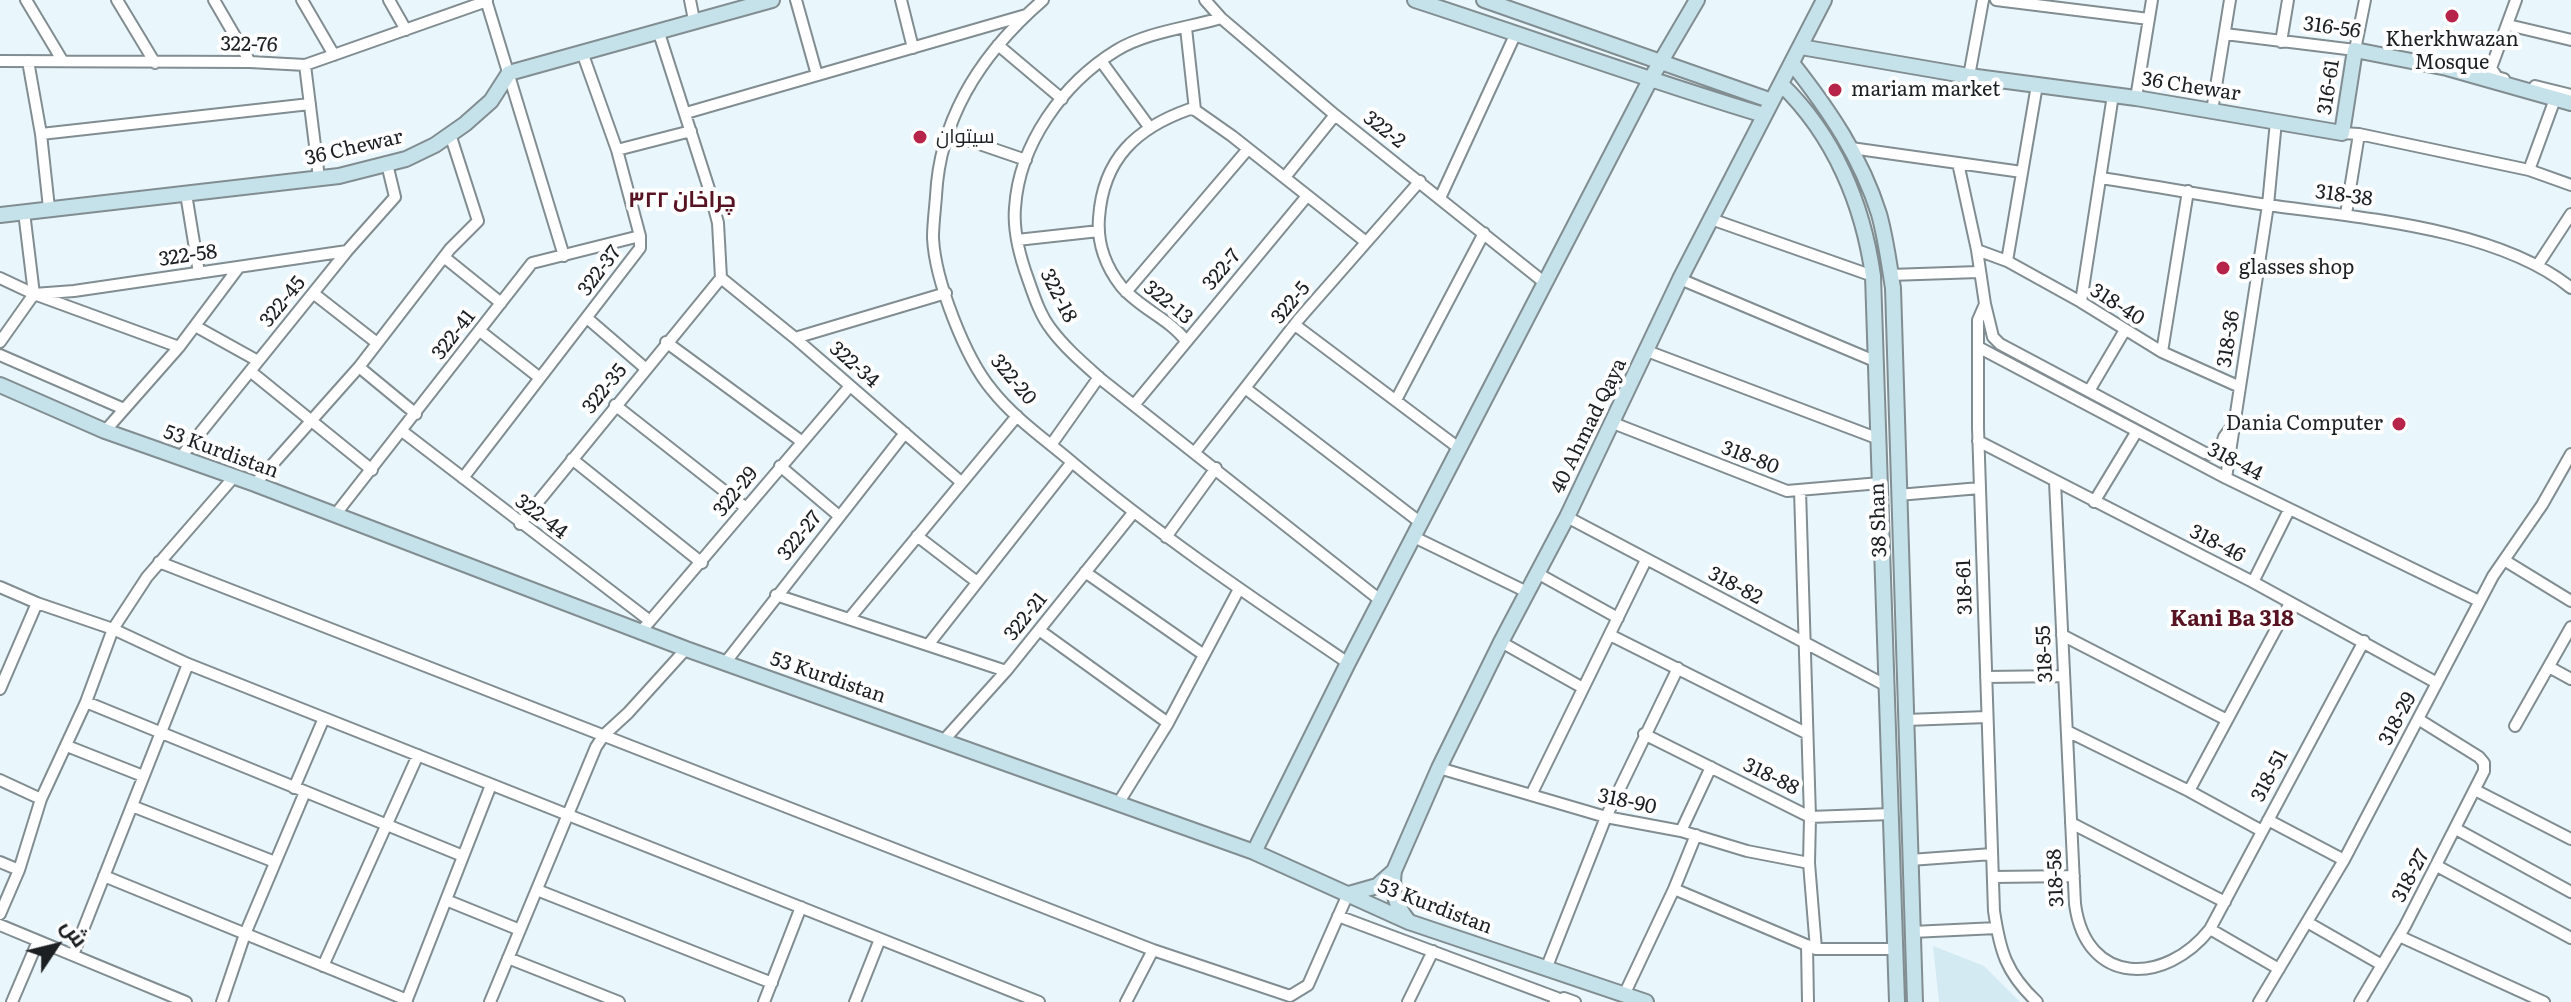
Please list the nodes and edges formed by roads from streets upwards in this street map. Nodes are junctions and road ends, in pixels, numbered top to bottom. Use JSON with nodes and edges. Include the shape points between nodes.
{"nodes":[{"id":1,"x":26,"y":0,"type":"edge"},
{"id":2,"x":117,"y":0,"type":"edge"},
{"id":3,"x":214,"y":0,"type":"edge"},
{"id":4,"x":302,"y":0,"type":"edge"},
{"id":5,"x":389,"y":0,"type":"edge"},
{"id":6,"x":487,"y":0,"type":"edge"},
{"id":7,"x":690,"y":0,"type":"edge"},
{"id":8,"x":770,"y":0,"type":"edge"},
{"id":9,"x":796,"y":0,"type":"edge"},
{"id":10,"x":901,"y":0,"type":"edge"},
{"id":11,"x":1043,"y":0,"type":"edge"},
{"id":12,"x":1205,"y":0,"type":"edge"},
{"id":13,"x":1415,"y":0,"type":"edge"},
{"id":14,"x":1484,"y":0,"type":"edge"},
{"id":15,"x":1697,"y":0,"type":"edge"},
{"id":16,"x":1824,"y":0,"type":"edge"},
{"id":17,"x":1983,"y":0,"type":"edge"},
{"id":18,"x":1999,"y":0,"type":"edge"},
{"id":19,"x":2152,"y":0,"type":"edge"},
{"id":20,"x":2230,"y":0,"type":"edge"},
{"id":21,"x":2288,"y":0,"type":"edge"},
{"id":22,"x":2365,"y":0,"type":"edge"},
{"id":23,"x":2516,"y":0,"type":"edge"},
{"id":24,"x":2076,"y":5,"type":"edge"},
{"id":25,"x":1026,"y":15,"type":"junction"},
{"id":26,"x":1221,"y":18,"type":"junction"},
{"id":27,"x":2149,"y":19,"type":"junction"},
{"id":28,"x":694,"y":20,"type":"junction"},
{"id":29,"x":2508,"y":25,"type":"junction"},
{"id":30,"x":1186,"y":28,"type":"junction"},
{"id":31,"x":406,"y":30,"type":"junction"},
{"id":32,"x":658,"y":30,"type":"junction"},
{"id":33,"x":1516,"y":33,"type":"junction"},
{"id":34,"x":2225,"y":34,"type":"junction"},
{"id":35,"x":2571,"y":40,"type":"edge"},
{"id":36,"x":2281,"y":42,"type":"junction"},
{"id":37,"x":998,"y":45,"type":"junction"},
{"id":38,"x":1801,"y":47,"type":"junction"},
{"id":39,"x":913,"y":48,"type":"junction"},
{"id":40,"x":2355,"y":50,"type":"junction"},
{"id":41,"x":582,"y":52,"type":"junction"},
{"id":42,"x":334,"y":55,"type":"junction"},
{"id":43,"x":62,"y":60,"type":"junction"},
{"id":44,"x":0,"y":61,"type":"edge"},
{"id":45,"x":28,"y":61,"type":"junction"},
{"id":46,"x":1101,"y":61,"type":"junction"},
{"id":47,"x":250,"y":62,"type":"junction"},
{"id":48,"x":155,"y":63,"type":"junction"},
{"id":49,"x":1660,"y":63,"type":"junction"},
{"id":50,"x":1792,"y":63,"type":"junction"},
{"id":51,"x":305,"y":65,"type":"junction"},
{"id":52,"x":509,"y":73,"type":"junction"},
{"id":53,"x":817,"y":75,"type":"junction"},
{"id":54,"x":1969,"y":76,"type":"junction"},
{"id":55,"x":1650,"y":80,"type":"junction"},
{"id":56,"x":1781,"y":84,"type":"junction"},
{"id":57,"x":2037,"y":85,"type":"junction"},
{"id":58,"x":2113,"y":95,"type":"junction"},
{"id":59,"x":2571,"y":95,"type":"edge"},
{"id":60,"x":2136,"y":98,"type":"junction"},
{"id":61,"x":1062,"y":99,"type":"junction"},
{"id":62,"x":2555,"y":99,"type":"junction"},
{"id":63,"x":1772,"y":101,"type":"junction"},
{"id":64,"x":2571,"y":103,"type":"edge"},
{"id":65,"x":310,"y":104,"type":"junction"},
{"id":66,"x":1195,"y":110,"type":"junction"},
{"id":67,"x":2212,"y":111,"type":"junction"},
{"id":68,"x":686,"y":113,"type":"junction"},
{"id":69,"x":1335,"y":115,"type":"junction"},
{"id":70,"x":1764,"y":115,"type":"junction"},
{"id":71,"x":2276,"y":121,"type":"junction"},
{"id":72,"x":1150,"y":128,"type":"junction"},
{"id":73,"x":691,"y":131,"type":"junction"},
{"id":74,"x":947,"y":133,"type":"junction"},
{"id":75,"x":2342,"y":133,"type":"junction"},
{"id":76,"x":41,"y":134,"type":"junction"},
{"id":77,"x":450,"y":134,"type":"junction"},
{"id":78,"x":2359,"y":134,"type":"junction"},
{"id":79,"x":1851,"y":148,"type":"junction"},
{"id":80,"x":1248,"y":149,"type":"junction"},
{"id":81,"x":617,"y":150,"type":"junction"},
{"id":82,"x":1026,"y":160,"type":"junction"},
{"id":83,"x":1958,"y":163,"type":"junction"},
{"id":84,"x":387,"y":164,"type":"junction"},
{"id":85,"x":2529,"y":170,"type":"junction"},
{"id":86,"x":2022,"y":172,"type":"junction"},
{"id":87,"x":1285,"y":177,"type":"junction"},
{"id":88,"x":319,"y":178,"type":"junction"},
{"id":89,"x":2100,"y":178,"type":"junction"},
{"id":90,"x":1420,"y":181,"type":"junction"},
{"id":91,"x":2571,"y":185,"type":"edge"},
{"id":92,"x":2188,"y":191,"type":"junction"},
{"id":93,"x":186,"y":194,"type":"junction"},
{"id":94,"x":1307,"y":196,"type":"junction"},
{"id":95,"x":1440,"y":198,"type":"junction"},
{"id":96,"x":2268,"y":205,"type":"junction"},
{"id":97,"x":49,"y":208,"type":"junction"},
{"id":98,"x":24,"y":212,"type":"junction"},
{"id":99,"x":2346,"y":214,"type":"junction"},
{"id":100,"x":2571,"y":214,"type":"edge"},
{"id":101,"x":0,"y":215,"type":"edge"},
{"id":102,"x":1711,"y":219,"type":"junction"},
{"id":103,"x":1099,"y":231,"type":"junction"},
{"id":104,"x":1484,"y":233,"type":"junction"},
{"id":105,"x":640,"y":236,"type":"junction"},
{"id":106,"x":1017,"y":240,"type":"junction"},
{"id":107,"x":1366,"y":242,"type":"junction"},
{"id":108,"x":1977,"y":250,"type":"junction"},
{"id":109,"x":347,"y":251,"type":"junction"},
{"id":110,"x":564,"y":256,"type":"junction"},
{"id":111,"x":444,"y":257,"type":"junction"},
{"id":112,"x":2007,"y":261,"type":"junction"},
{"id":113,"x":2537,"y":266,"type":"junction"},
{"id":114,"x":239,"y":267,"type":"junction"},
{"id":115,"x":1979,"y":272,"type":"junction"},
{"id":116,"x":199,"y":273,"type":"junction"},
{"id":117,"x":1890,"y":275,"type":"junction"},
{"id":118,"x":1873,"y":276,"type":"junction"},
{"id":119,"x":0,"y":278,"type":"edge"},
{"id":120,"x":721,"y":278,"type":"junction"},
{"id":121,"x":1680,"y":279,"type":"junction"},
{"id":122,"x":1545,"y":283,"type":"junction"},
{"id":123,"x":2571,"y":288,"type":"edge"},
{"id":124,"x":1126,"y":292,"type":"junction"},
{"id":125,"x":313,"y":293,"type":"junction"},
{"id":126,"x":946,"y":293,"type":"junction"},
{"id":127,"x":34,"y":294,"type":"junction"},
{"id":128,"x":2081,"y":302,"type":"junction"},
{"id":129,"x":501,"y":303,"type":"junction"},
{"id":130,"x":1985,"y":304,"type":"junction"},
{"id":131,"x":587,"y":318,"type":"junction"},
{"id":132,"x":1295,"y":325,"type":"junction"},
{"id":133,"x":195,"y":326,"type":"junction"},
{"id":134,"x":2125,"y":330,"type":"junction"},
{"id":135,"x":480,"y":331,"type":"junction"},
{"id":136,"x":795,"y":338,"type":"junction"},
{"id":137,"x":1186,"y":341,"type":"junction"},
{"id":138,"x":0,"y":342,"type":"edge"},
{"id":139,"x":666,"y":342,"type":"junction"},
{"id":140,"x":377,"y":343,"type":"junction"},
{"id":141,"x":179,"y":347,"type":"junction"},
{"id":142,"x":1978,"y":347,"type":"junction"},
{"id":143,"x":1647,"y":351,"type":"junction"},
{"id":144,"x":2162,"y":352,"type":"junction"},
{"id":145,"x":0,"y":355,"type":"edge"},
{"id":146,"x":258,"y":361,"type":"junction"},
{"id":147,"x":1877,"y":362,"type":"junction"},
{"id":148,"x":359,"y":367,"type":"junction"},
{"id":149,"x":645,"y":368,"type":"junction"},
{"id":150,"x":250,"y":371,"type":"junction"},
{"id":151,"x":1099,"y":377,"type":"junction"},
{"id":152,"x":540,"y":378,"type":"junction"},
{"id":153,"x":0,"y":385,"type":"edge"},
{"id":154,"x":850,"y":386,"type":"junction"},
{"id":155,"x":2240,"y":387,"type":"junction"},
{"id":156,"x":1245,"y":388,"type":"junction"},
{"id":157,"x":2089,"y":391,"type":"junction"},
{"id":158,"x":1396,"y":400,"type":"junction"},
{"id":159,"x":615,"y":405,"type":"junction"},
{"id":160,"x":1134,"y":405,"type":"junction"},
{"id":161,"x":124,"y":409,"type":"junction"},
{"id":162,"x":416,"y":414,"type":"junction"},
{"id":163,"x":1017,"y":416,"type":"junction"},
{"id":164,"x":311,"y":419,"type":"junction"},
{"id":165,"x":1613,"y":423,"type":"junction"},
{"id":166,"x":2234,"y":423,"type":"junction"},
{"id":167,"x":105,"y":431,"type":"junction"},
{"id":168,"x":402,"y":431,"type":"junction"},
{"id":169,"x":2137,"y":431,"type":"junction"},
{"id":170,"x":905,"y":433,"type":"junction"},
{"id":171,"x":1879,"y":439,"type":"junction"},
{"id":172,"x":801,"y":441,"type":"junction"},
{"id":173,"x":1978,"y":441,"type":"junction"},
{"id":174,"x":1051,"y":445,"type":"junction"},
{"id":175,"x":1460,"y":449,"type":"junction"},
{"id":176,"x":1195,"y":452,"type":"junction"},
{"id":177,"x":2571,"y":454,"type":"edge"},
{"id":178,"x":180,"y":458,"type":"junction"},
{"id":179,"x":572,"y":459,"type":"junction"},
{"id":180,"x":1072,"y":462,"type":"junction"},
{"id":181,"x":780,"y":466,"type":"junction"},
{"id":182,"x":1216,"y":468,"type":"junction"},
{"id":183,"x":372,"y":470,"type":"junction"},
{"id":184,"x":233,"y":478,"type":"junction"},
{"id":185,"x":463,"y":478,"type":"junction"},
{"id":186,"x":2226,"y":478,"type":"junction"},
{"id":187,"x":961,"y":482,"type":"junction"},
{"id":188,"x":2055,"y":482,"type":"junction"},
{"id":189,"x":1880,"y":483,"type":"junction"},
{"id":190,"x":255,"y":484,"type":"junction"},
{"id":191,"x":1980,"y":488,"type":"junction"},
{"id":192,"x":1800,"y":490,"type":"junction"},
{"id":193,"x":1898,"y":495,"type":"junction"},
{"id":194,"x":2094,"y":502,"type":"junction"},
{"id":195,"x":746,"y":508,"type":"junction"},
{"id":196,"x":2289,"y":510,"type":"junction"},
{"id":197,"x":1133,"y":513,"type":"junction"},
{"id":198,"x":335,"y":515,"type":"junction"},
{"id":199,"x":839,"y":516,"type":"junction"},
{"id":200,"x":1567,"y":517,"type":"junction"},
{"id":201,"x":1421,"y":523,"type":"junction"},
{"id":202,"x":520,"y":524,"type":"junction"},
{"id":203,"x":917,"y":536,"type":"junction"},
{"id":204,"x":1166,"y":537,"type":"junction"},
{"id":205,"x":1414,"y":537,"type":"junction"},
{"id":206,"x":1646,"y":560,"type":"junction"},
{"id":207,"x":2504,"y":560,"type":"junction"},
{"id":208,"x":159,"y":562,"type":"junction"},
{"id":209,"x":702,"y":563,"type":"junction"},
{"id":210,"x":1085,"y":572,"type":"junction"},
{"id":211,"x":1537,"y":573,"type":"junction"},
{"id":212,"x":977,"y":582,"type":"junction"},
{"id":213,"x":2253,"y":582,"type":"junction"},
{"id":214,"x":0,"y":587,"type":"edge"},
{"id":215,"x":1239,"y":589,"type":"junction"},
{"id":216,"x":1527,"y":592,"type":"junction"},
{"id":217,"x":776,"y":595,"type":"junction"},
{"id":218,"x":1380,"y":600,"type":"junction"},
{"id":219,"x":2479,"y":601,"type":"junction"},
{"id":220,"x":2571,"y":601,"type":"edge"},
{"id":221,"x":37,"y":603,"type":"junction"},
{"id":222,"x":2290,"y":603,"type":"junction"},
{"id":223,"x":1618,"y":618,"type":"junction"},
{"id":224,"x":849,"y":619,"type":"junction"},
{"id":225,"x":646,"y":626,"type":"junction"},
{"id":226,"x":2571,"y":627,"type":"edge"},
{"id":227,"x":113,"y":629,"type":"junction"},
{"id":228,"x":1039,"y":630,"type":"junction"},
{"id":229,"x":1610,"y":635,"type":"junction"},
{"id":230,"x":2062,"y":635,"type":"junction"},
{"id":231,"x":2364,"y":641,"type":"junction"},
{"id":232,"x":1501,"y":642,"type":"junction"},
{"id":233,"x":1803,"y":642,"type":"junction"},
{"id":234,"x":928,"y":645,"type":"junction"},
{"id":235,"x":686,"y":649,"type":"junction"},
{"id":236,"x":1204,"y":655,"type":"junction"},
{"id":237,"x":725,"y":663,"type":"junction"},
{"id":238,"x":1348,"y":663,"type":"junction"},
{"id":239,"x":188,"y":664,"type":"junction"},
{"id":240,"x":2549,"y":667,"type":"junction"},
{"id":241,"x":1678,"y":668,"type":"junction"},
{"id":242,"x":1006,"y":671,"type":"junction"},
{"id":243,"x":2064,"y":676,"type":"junction"},
{"id":244,"x":1986,"y":677,"type":"junction"},
{"id":245,"x":2571,"y":679,"type":"edge"},
{"id":246,"x":1,"y":682,"type":"edge"},
{"id":247,"x":2437,"y":683,"type":"junction"},
{"id":248,"x":1887,"y":686,"type":"junction"},
{"id":249,"x":1583,"y":688,"type":"junction"},
{"id":250,"x":86,"y":702,"type":"junction"},
{"id":251,"x":1987,"y":717,"type":"junction"},
{"id":252,"x":324,"y":718,"type":"junction"},
{"id":253,"x":2418,"y":719,"type":"junction"},
{"id":254,"x":1906,"y":720,"type":"junction"},
{"id":255,"x":2227,"y":720,"type":"junction"},
{"id":256,"x":1168,"y":723,"type":"junction"},
{"id":257,"x":2515,"y":726,"type":"dead end"},
{"id":258,"x":2067,"y":731,"type":"junction"},
{"id":259,"x":1806,"y":733,"type":"junction"},
{"id":260,"x":160,"y":734,"type":"junction"},
{"id":261,"x":1644,"y":734,"type":"junction"},
{"id":262,"x":604,"y":735,"type":"junction"},
{"id":263,"x":944,"y":740,"type":"junction"},
{"id":264,"x":67,"y":746,"type":"junction"},
{"id":265,"x":418,"y":755,"type":"junction"},
{"id":266,"x":1711,"y":767,"type":"junction"},
{"id":267,"x":1439,"y":768,"type":"junction"},
{"id":268,"x":143,"y":776,"type":"junction"},
{"id":269,"x":0,"y":780,"type":"edge"},
{"id":270,"x":491,"y":785,"type":"junction"},
{"id":271,"x":299,"y":790,"type":"junction"},
{"id":272,"x":2475,"y":790,"type":"junction"},
{"id":273,"x":2189,"y":791,"type":"junction"},
{"id":274,"x":1531,"y":795,"type":"junction"},
{"id":275,"x":41,"y":799,"type":"junction"},
{"id":276,"x":1119,"y":802,"type":"junction"},
{"id":277,"x":132,"y":806,"type":"junction"},
{"id":278,"x":1891,"y":814,"type":"junction"},
{"id":279,"x":568,"y":815,"type":"junction"},
{"id":280,"x":1606,"y":817,"type":"junction"},
{"id":281,"x":1810,"y":817,"type":"junction"},
{"id":282,"x":2268,"y":820,"type":"junction"},
{"id":283,"x":2071,"y":823,"type":"junction"},
{"id":284,"x":386,"y":825,"type":"junction"},
{"id":285,"x":2456,"y":829,"type":"junction"},
{"id":286,"x":1681,"y":831,"type":"junction"},
{"id":287,"x":2262,"y":831,"type":"junction"},
{"id":288,"x":1696,"y":835,"type":"junction"},
{"id":289,"x":2571,"y":839,"type":"edge"},
{"id":290,"x":1254,"y":852,"type":"junction"},
{"id":291,"x":1992,"y":854,"type":"junction"},
{"id":292,"x":463,"y":856,"type":"junction"},
{"id":293,"x":1910,"y":860,"type":"junction"},
{"id":294,"x":2344,"y":860,"type":"junction"},
{"id":295,"x":0,"y":862,"type":"edge"},
{"id":296,"x":275,"y":862,"type":"junction"},
{"id":297,"x":1809,"y":863,"type":"junction"},
{"id":298,"x":2437,"y":866,"type":"junction"},
{"id":299,"x":19,"y":870,"type":"junction"},
{"id":300,"x":1394,"y":871,"type":"junction"},
{"id":301,"x":104,"y":876,"type":"junction"},
{"id":302,"x":2074,"y":876,"type":"junction"},
{"id":303,"x":1993,"y":877,"type":"junction"},
{"id":304,"x":1674,"y":889,"type":"junction"},
{"id":305,"x":537,"y":890,"type":"junction"},
{"id":306,"x":2571,"y":892,"type":"edge"},
{"id":307,"x":1348,"y":894,"type":"junction"},
{"id":308,"x":446,"y":900,"type":"junction"},
{"id":309,"x":2225,"y":902,"type":"junction"},
{"id":310,"x":801,"y":907,"type":"junction"},
{"id":311,"x":0,"y":914,"type":"edge"},
{"id":312,"x":1338,"y":916,"type":"junction"},
{"id":313,"x":1409,"y":922,"type":"junction"},
{"id":314,"x":2307,"y":922,"type":"junction"},
{"id":315,"x":0,"y":925,"type":"edge"},
{"id":316,"x":1997,"y":928,"type":"junction"},
{"id":317,"x":2210,"y":929,"type":"junction"},
{"id":318,"x":520,"y":930,"type":"junction"},
{"id":319,"x":1912,"y":932,"type":"junction"},
{"id":320,"x":245,"y":934,"type":"junction"},
{"id":321,"x":2399,"y":936,"type":"junction"},
{"id":322,"x":2571,"y":938,"type":"edge"},
{"id":323,"x":880,"y":939,"type":"junction"},
{"id":324,"x":38,"y":941,"type":"junction"},
{"id":325,"x":1812,"y":947,"type":"junction"},
{"id":326,"x":1895,"y":949,"type":"junction"},
{"id":327,"x":1153,"y":950,"type":"junction"},
{"id":328,"x":1433,"y":951,"type":"junction"},
{"id":329,"x":73,"y":955,"type":"junction"},
{"id":330,"x":508,"y":958,"type":"junction"},
{"id":331,"x":2382,"y":965,"type":"junction"},
{"id":332,"x":323,"y":966,"type":"junction"},
{"id":333,"x":1546,"y":969,"type":"junction"},
{"id":334,"x":2279,"y":969,"type":"junction"},
{"id":335,"x":772,"y":983,"type":"junction"},
{"id":336,"x":1624,"y":995,"type":"junction"},
{"id":337,"x":597,"y":998,"type":"edge"},
{"id":338,"x":1556,"y":1000,"type":"edge"},
{"id":339,"x":406,"y":1001,"type":"edge"},
{"id":340,"x":2362,"y":1001,"type":"edge"},
{"id":341,"x":12,"y":1002,"type":"edge"},
{"id":342,"x":186,"y":1002,"type":"edge"},
{"id":343,"x":222,"y":1002,"type":"edge"},
{"id":344,"x":490,"y":1002,"type":"edge"},
{"id":345,"x":619,"y":1002,"type":"edge"},
{"id":346,"x":764,"y":1002,"type":"edge"},
{"id":347,"x":855,"y":1002,"type":"edge"},
{"id":348,"x":1039,"y":1002,"type":"edge"},
{"id":349,"x":1126,"y":1002,"type":"edge"},
{"id":350,"x":1408,"y":1002,"type":"edge"},
{"id":351,"x":1575,"y":1002,"type":"edge"},
{"id":352,"x":1646,"y":1002,"type":"edge"},
{"id":353,"x":1808,"y":1002,"type":"edge"},
{"id":354,"x":1897,"y":1002,"type":"edge"},
{"id":355,"x":1915,"y":1002,"type":"edge"},
{"id":356,"x":2037,"y":1002,"type":"edge"},
{"id":357,"x":2256,"y":1002,"type":"edge"},
{"id":358,"x":2544,"y":1002,"type":"edge"}],
"edges":[{"from":1,"to":43,"type":"street"},
{"from":2,"to":48,"type":"street"},
{"from":3,"to":47,"type":"street"},
{"from":4,"to":42,"type":"street"},
{"from":5,"to":31,"type":"street"},
{"from":6,"to":31,"type":"street","name":"322-76"},
{"from":6,"to":52,"type":"street"},
{"from":7,"to":28,"type":"street"},
{"from":8,"to":28,"type":"street"},
{"from":9,"to":53,"type":"street"},
{"from":10,"to":39,"type":"street"},
{"from":11,"to":25,"type":"street","name":"322-20"},
{"from":12,"to":26,"type":"street","name":"322-2"},
{"from":13,"to":33,"type":"street"},
{"from":14,"to":49,"type":"street"},
{"from":15,"to":49,"type":"street"},
{"from":16,"to":38,"type":"street","name":"40 Ahmad Qaya"},
{"from":17,"to":54,"type":"street"},
{"from":18,"to":24,"type":"street"},
{"from":19,"to":27,"type":"street"},
{"from":20,"to":34,"type":"street"},
{"from":21,"to":36,"type":"street"},
{"from":22,"to":40,"type":"street","name":"316-61"},
{"from":23,"to":29,"type":"street"},
{"from":24,"to":27,"type":"street"},
{"from":25,"to":37,"type":"street","name":"322-20"},
{"from":25,"to":39,"type":"street"},
{"from":26,"to":30,"type":"street","name":"322-18"},
{"from":26,"to":69,"type":"street","name":"322-2"},
{"from":27,"to":60,"type":"street"},
{"from":28,"to":32,"type":"street"},
{"from":29,"to":35,"type":"street"},
{"from":29,"to":59,"type":"street","via":[[2493,73]]},
{"from":30,"to":46,"type":"street","name":"322-18","via":[[1135,42]]},
{"from":30,"to":66,"type":"street"},
{"from":31,"to":42,"type":"street","name":"322-76"},
{"from":32,"to":41,"type":"street"},
{"from":32,"to":68,"type":"street"},
{"from":33,"to":55,"type":"street"},
{"from":33,"to":95,"type":"street"},
{"from":34,"to":36,"type":"street","name":"316-56"},
{"from":34,"to":67,"type":"street"},
{"from":36,"to":40,"type":"street","name":"316-56"},
{"from":37,"to":61,"type":"street"},
{"from":37,"to":74,"type":"street","name":"322-20","via":[[965,90]]},
{"from":38,"to":50,"type":"street","name":"40 Ahmad Qaya"},
{"from":38,"to":54,"type":"street","name":"36 Chewar"},
{"from":39,"to":53,"type":"street"},
{"from":40,"to":62,"type":"street","name":"316-56","via":[[2447,68]]},
{"from":40,"to":75,"type":"street","name":"316-61"},
{"from":41,"to":52,"type":"street"},
{"from":41,"to":81,"type":"street","name":"322-37"},
{"from":42,"to":51,"type":"street","name":"322-76"},
{"from":43,"to":45,"type":"street","name":"322-76"},
{"from":43,"to":48,"type":"street","name":"322-76"},
{"from":44,"to":45,"type":"street","name":"322-76"},
{"from":45,"to":76,"type":"street"},
{"from":46,"to":61,"type":"street","name":"322-18"},
{"from":46,"to":72,"type":"street"},
{"from":47,"to":48,"type":"street","name":"322-76"},
{"from":47,"to":51,"type":"street","name":"322-76"},
{"from":49,"to":55,"type":"street"},
{"from":49,"to":63,"type":"street"},
{"from":50,"to":56,"type":"street","name":"40 Ahmad Qaya"},
{"from":50,"to":79,"type":"street","name":"38 Shan"},
{"from":51,"to":65,"type":"street"},
{"from":52,"to":77,"type":"street","name":"36 Chewar","via":[[491,101]]},
{"from":52,"to":110,"type":"street"},
{"from":53,"to":68,"type":"street"},
{"from":54,"to":57,"type":"street","name":"36 Chewar"},
{"from":55,"to":70,"type":"street"},
{"from":55,"to":122,"type":"street"},
{"from":56,"to":63,"type":"street","name":"40 Ahmad Qaya"},
{"from":56,"to":118,"type":"street","name":"38 Shan","via":[[1800,102],[1845,175],[1862,220]]},
{"from":57,"to":58,"type":"street","name":"36 Chewar"},
{"from":57,"to":86,"type":"street"},
{"from":58,"to":60,"type":"street","name":"36 Chewar"},
{"from":58,"to":89,"type":"street"},
{"from":60,"to":67,"type":"street","name":"36 Chewar"},
{"from":61,"to":82,"type":"street","name":"322-18"},
{"from":62,"to":64,"type":"street","name":"316-56"},
{"from":62,"to":85,"type":"street"},
{"from":63,"to":70,"type":"street","name":"40 Ahmad Qaya"},
{"from":65,"to":76,"type":"street"},
{"from":65,"to":88,"type":"street"},
{"from":66,"to":72,"type":"street","name":"322-13"},
{"from":66,"to":80,"type":"street"},
{"from":67,"to":71,"type":"street","name":"36 Chewar"},
{"from":68,"to":73,"type":"street"},
{"from":69,"to":87,"type":"street"},
{"from":69,"to":90,"type":"street","name":"322-2"},
{"from":70,"to":102,"type":"street","name":"40 Ahmad Qaya"},
{"from":71,"to":75,"type":"street","name":"36 Chewar"},
{"from":71,"to":96,"type":"street","name":"318-36"},
{"from":72,"to":103,"type":"street","name":"322-13","via":[[1121,153],[1107,176]]},
{"from":73,"to":81,"type":"street"},
{"from":73,"to":120,"type":"street","via":[[718,223]]},
{"from":74,"to":82,"type":"street"},
{"from":74,"to":126,"type":"street","name":"322-20","via":[[937,177],[933,241]]},
{"from":75,"to":78,"type":"street","name":"36 Chewar"},
{"from":76,"to":97,"type":"street"},
{"from":77,"to":84,"type":"street","name":"36 Chewar"},
{"from":77,"to":111,"type":"street","via":[[478,221]]},
{"from":78,"to":85,"type":"street","name":"36 Chewar"},
{"from":78,"to":99,"type":"street"},
{"from":79,"to":83,"type":"street"},
{"from":79,"to":117,"type":"street","name":"38 Shan","via":[[1879,215]]},
{"from":80,"to":87,"type":"street"},
{"from":80,"to":124,"type":"street"},
{"from":81,"to":105,"type":"street","name":"322-37"},
{"from":82,"to":106,"type":"street","name":"322-18","via":[[1014,209]]},
{"from":83,"to":86,"type":"street"},
{"from":83,"to":108,"type":"street","name":"318-61"},
{"from":84,"to":88,"type":"street","name":"36 Chewar"},
{"from":84,"to":109,"type":"street","name":"322-45","via":[[395,197]]},
{"from":85,"to":91,"type":"street","name":"36 Chewar"},
{"from":86,"to":112,"type":"street"},
{"from":87,"to":94,"type":"street"},
{"from":88,"to":93,"type":"street","name":"36 Chewar"},
{"from":89,"to":92,"type":"street","name":"318-38"},
{"from":89,"to":128,"type":"street"},
{"from":90,"to":95,"type":"street","name":"322-2"},
{"from":90,"to":107,"type":"street","name":"322-5"},
{"from":92,"to":96,"type":"street","name":"318-38"},
{"from":92,"to":144,"type":"street"},
{"from":93,"to":97,"type":"street","name":"36 Chewar"},
{"from":93,"to":116,"type":"street"},
{"from":94,"to":107,"type":"street"},
{"from":94,"to":137,"type":"street","name":"322-7"},
{"from":95,"to":104,"type":"street","name":"322-2"},
{"from":96,"to":99,"type":"street","name":"318-38"},
{"from":96,"to":155,"type":"street","name":"318-36"},
{"from":97,"to":98,"type":"street","name":"36 Chewar"},
{"from":98,"to":101,"type":"street","name":"36 Chewar"},
{"from":98,"to":127,"type":"street"},
{"from":99,"to":113,"type":"street","name":"318-38","via":[[2446,234]]},
{"from":100,"to":113,"type":"street"},
{"from":102,"to":118,"type":"street"},
{"from":102,"to":121,"type":"street","name":"40 Ahmad Qaya"},
{"from":103,"to":106,"type":"street"},
{"from":103,"to":124,"type":"street","name":"322-13","via":[[1105,261]]},
{"from":104,"to":122,"type":"street","name":"322-2"},
{"from":104,"to":158,"type":"street"},
{"from":105,"to":110,"type":"street","name":"322-41"},
{"from":105,"to":131,"type":"street","name":"322-37","via":[[633,260]]},
{"from":106,"to":151,"type":"street","name":"322-18","via":[[1049,327]]},
{"from":107,"to":132,"type":"street","name":"322-5"},
{"from":108,"to":112,"type":"street","name":"318-40"},
{"from":108,"to":115,"type":"street","name":"318-61"},
{"from":109,"to":114,"type":"street","name":"322-58"},
{"from":109,"to":125,"type":"street","name":"322-45"},
{"from":110,"to":129,"type":"street","name":"322-41","via":[[532,263]]},
{"from":111,"to":129,"type":"street"},
{"from":111,"to":140,"type":"street"},
{"from":112,"to":128,"type":"street","name":"318-40"},
{"from":113,"to":123,"type":"street","name":"318-38"},
{"from":114,"to":116,"type":"street","name":"322-58"},
{"from":114,"to":133,"type":"street"},
{"from":115,"to":117,"type":"street"},
{"from":115,"to":130,"type":"street","name":"318-61"},
{"from":116,"to":127,"type":"street","name":"322-58"},
{"from":117,"to":193,"type":"street","name":"38 Shan"},
{"from":118,"to":147,"type":"street","name":"38 Shan"},
{"from":119,"to":127,"type":"street"},
{"from":120,"to":136,"type":"street","name":"322-34"},
{"from":120,"to":139,"type":"street","name":"322-35"},
{"from":121,"to":143,"type":"street","name":"40 Ahmad Qaya"},
{"from":121,"to":147,"type":"street"},
{"from":122,"to":175,"type":"street"},
{"from":124,"to":137,"type":"street","name":"322-13"},
{"from":125,"to":140,"type":"street"},
{"from":125,"to":146,"type":"street","name":"322-45"},
{"from":126,"to":136,"type":"street"},
{"from":126,"to":163,"type":"street","name":"322-20","via":[[974,363]]},
{"from":127,"to":138,"type":"street"},
{"from":127,"to":141,"type":"street"},
{"from":128,"to":134,"type":"street","name":"318-40"},
{"from":129,"to":135,"type":"street","name":"322-41"},
{"from":130,"to":142,"type":"street","name":"318-61","via":[[1978,320]]},
{"from":130,"to":157,"type":"street","via":[[1993,337],[2000,344]]},
{"from":131,"to":149,"type":"street"},
{"from":131,"to":152,"type":"street","name":"322-37"},
{"from":132,"to":156,"type":"street","name":"322-5"},
{"from":132,"to":158,"type":"street"},
{"from":133,"to":141,"type":"street"},
{"from":133,"to":146,"type":"street"},
{"from":134,"to":144,"type":"street","name":"318-40"},
{"from":134,"to":157,"type":"street"},
{"from":135,"to":152,"type":"street"},
{"from":135,"to":162,"type":"street","name":"322-41"},
{"from":136,"to":154,"type":"street","name":"322-34"},
{"from":137,"to":160,"type":"street","name":"322-7"},
{"from":139,"to":149,"type":"street","name":"322-35"},
{"from":139,"to":172,"type":"street"},
{"from":140,"to":148,"type":"street"},
{"from":141,"to":161,"type":"street"},
{"from":142,"to":169,"type":"street","name":"318-44"},
{"from":142,"to":173,"type":"street","name":"318-61"},
{"from":143,"to":165,"type":"street","name":"40 Ahmad Qaya"},
{"from":143,"to":171,"type":"street"},
{"from":144,"to":155,"type":"street","name":"318-40"},
{"from":145,"to":161,"type":"street"},
{"from":146,"to":150,"type":"street","name":"322-45"},
{"from":147,"to":171,"type":"street","name":"38 Shan"},
{"from":148,"to":162,"type":"street"},
{"from":148,"to":164,"type":"street"},
{"from":149,"to":159,"type":"street","name":"322-35"},
{"from":150,"to":164,"type":"street"},
{"from":150,"to":178,"type":"street","name":"322-45"},
{"from":151,"to":160,"type":"street","name":"322-18"},
{"from":151,"to":174,"type":"street"},
{"from":152,"to":185,"type":"street","name":"322-37"},
{"from":153,"to":167,"type":"street","name":"53 Kurdistan"},
{"from":154,"to":170,"type":"street","name":"322-34"},
{"from":154,"to":172,"type":"street","name":"322-29"},
{"from":155,"to":166,"type":"street","name":"318-36"},
{"from":156,"to":176,"type":"street","name":"322-5"},
{"from":156,"to":201,"type":"street"},
{"from":157,"to":166,"type":"street","via":[[2205,453],[2220,450]]},
{"from":158,"to":175,"type":"street"},
{"from":159,"to":179,"type":"street","name":"322-35"},
{"from":159,"to":195,"type":"street"},
{"from":160,"to":176,"type":"street","name":"322-18"},
{"from":161,"to":167,"type":"street"},
{"from":162,"to":168,"type":"street","name":"322-41"},
{"from":163,"to":174,"type":"street","name":"322-20"},
{"from":163,"to":187,"type":"street"},
{"from":164,"to":183,"type":"street"},
{"from":164,"to":190,"type":"street"},
{"from":165,"to":192,"type":"street","name":"318-80","via":[[1772,487]]},
{"from":165,"to":200,"type":"street","name":"40 Ahmad Qaya"},
{"from":166,"to":186,"type":"street","name":"318-36"},
{"from":167,"to":178,"type":"street","name":"53 Kurdistan"},
{"from":168,"to":183,"type":"street","name":"322-41"},
{"from":168,"to":185,"type":"street","name":"322-44"},
{"from":169,"to":186,"type":"street","name":"318-44"},
{"from":169,"to":194,"type":"street"},
{"from":170,"to":187,"type":"street","name":"322-34"},
{"from":170,"to":199,"type":"street","name":"322-27"},
{"from":171,"to":189,"type":"street","name":"38 Shan"},
{"from":172,"to":181,"type":"street","name":"322-29"},
{"from":173,"to":188,"type":"street","name":"318-46"},
{"from":173,"to":191,"type":"street","name":"318-61"},
{"from":174,"to":180,"type":"street","name":"322-20"},
{"from":175,"to":201,"type":"street"},
{"from":176,"to":182,"type":"street","name":"322-18"},
{"from":177,"to":207,"type":"street","name":"318-29"},
{"from":178,"to":184,"type":"street","name":"53 Kurdistan"},
{"from":179,"to":202,"type":"street","name":"322-35"},
{"from":179,"to":209,"type":"street"},
{"from":180,"to":197,"type":"street","name":"322-20"},
{"from":180,"to":212,"type":"street"},
{"from":181,"to":195,"type":"street","name":"322-29"},
{"from":181,"to":199,"type":"street"},
{"from":182,"to":204,"type":"street"},
{"from":182,"to":218,"type":"street","name":"322-18"},
{"from":183,"to":198,"type":"street","name":"322-41"},
{"from":184,"to":190,"type":"street","name":"53 Kurdistan"},
{"from":184,"to":208,"type":"street"},
{"from":185,"to":202,"type":"street","name":"322-44"},
{"from":186,"to":196,"type":"street","name":"318-44"},
{"from":187,"to":203,"type":"street"},
{"from":188,"to":194,"type":"street","name":"318-46"},
{"from":188,"to":230,"type":"street","name":"318-55"},
{"from":189,"to":192,"type":"street","name":"318-80"},
{"from":189,"to":193,"type":"street"},
{"from":189,"to":248,"type":"street","name":"38 Shan"},
{"from":190,"to":198,"type":"street","name":"53 Kurdistan"},
{"from":191,"to":193,"type":"street"},
{"from":191,"to":244,"type":"street","name":"318-61"},
{"from":192,"to":233,"type":"street"},
{"from":193,"to":254,"type":"street","name":"38 Shan"},
{"from":194,"to":213,"type":"street","name":"318-46"},
{"from":195,"to":209,"type":"street","name":"322-29"},
{"from":196,"to":213,"type":"street"},
{"from":196,"to":219,"type":"street","name":"318-44"},
{"from":197,"to":204,"type":"street","name":"322-20"},
{"from":197,"to":210,"type":"street","name":"322-21"},
{"from":198,"to":225,"type":"street","name":"53 Kurdistan"},
{"from":199,"to":217,"type":"street","name":"322-27"},
{"from":200,"to":206,"type":"street","name":"318-82"},
{"from":200,"to":211,"type":"street","name":"40 Ahmad Qaya"},
{"from":201,"to":205,"type":"street"},
{"from":202,"to":225,"type":"street","name":"322-44"},
{"from":203,"to":212,"type":"street"},
{"from":203,"to":224,"type":"street"},
{"from":204,"to":215,"type":"street","name":"322-20"},
{"from":205,"to":216,"type":"street"},
{"from":205,"to":218,"type":"street"},
{"from":206,"to":223,"type":"street"},
{"from":206,"to":233,"type":"street","name":"318-82"},
{"from":207,"to":219,"type":"street","name":"318-29"},
{"from":207,"to":220,"type":"street"},
{"from":208,"to":227,"type":"street"},
{"from":208,"to":262,"type":"street"},
{"from":209,"to":225,"type":"street","name":"322-29"},
{"from":210,"to":228,"type":"street","name":"322-21"},
{"from":210,"to":236,"type":"street"},
{"from":211,"to":216,"type":"street","name":"40 Ahmad Qaya"},
{"from":211,"to":223,"type":"street"},
{"from":212,"to":234,"type":"street"},
{"from":213,"to":222,"type":"street","name":"318-46"},
{"from":214,"to":221,"type":"street"},
{"from":215,"to":236,"type":"street"},
{"from":215,"to":238,"type":"street","name":"322-20"},
{"from":216,"to":232,"type":"street","name":"40 Ahmad Qaya"},
{"from":217,"to":224,"type":"street"},
{"from":217,"to":237,"type":"street","name":"322-27"},
{"from":218,"to":238,"type":"street"},
{"from":219,"to":247,"type":"street","name":"318-29"},
{"from":221,"to":227,"type":"street"},
{"from":221,"to":246,"type":"street"},
{"from":222,"to":231,"type":"street","name":"318-46"},
{"from":222,"to":255,"type":"street"},
{"from":223,"to":229,"type":"street"},
{"from":224,"to":234,"type":"street"},
{"from":225,"to":235,"type":"street","name":"53 Kurdistan"},
{"from":226,"to":240,"type":"street"},
{"from":227,"to":239,"type":"street"},
{"from":227,"to":250,"type":"street"},
{"from":228,"to":242,"type":"street","name":"322-21"},
{"from":228,"to":256,"type":"street"},
{"from":229,"to":241,"type":"street"},
{"from":229,"to":249,"type":"street"},
{"from":230,"to":243,"type":"street","name":"318-55"},
{"from":230,"to":255,"type":"street"},
{"from":231,"to":247,"type":"street","name":"318-46"},
{"from":231,"to":282,"type":"street","name":"318-51"},
{"from":232,"to":249,"type":"street"},
{"from":232,"to":267,"type":"street","name":"40 Ahmad Qaya"},
{"from":233,"to":248,"type":"street","name":"318-82"},
{"from":233,"to":259,"type":"street"},
{"from":234,"to":242,"type":"street"},
{"from":235,"to":237,"type":"street","name":"53 Kurdistan"},
{"from":235,"to":262,"type":"street"},
{"from":236,"to":256,"type":"street"},
{"from":237,"to":263,"type":"street","name":"53 Kurdistan"},
{"from":238,"to":290,"type":"street"},
{"from":239,"to":252,"type":"street"},
{"from":239,"to":260,"type":"street"},
{"from":240,"to":245,"type":"street"},
{"from":240,"to":257,"type":"street"},
{"from":241,"to":259,"type":"street"},
{"from":241,"to":261,"type":"street"},
{"from":242,"to":263,"type":"street","name":"322-21"},
{"from":243,"to":244,"type":"street"},
{"from":243,"to":258,"type":"street","name":"318-55"},
{"from":244,"to":251,"type":"street","name":"318-61"},
{"from":247,"to":253,"type":"street","name":"318-29"},
{"from":248,"to":278,"type":"street","name":"38 Shan"},
{"from":249,"to":274,"type":"street"},
{"from":250,"to":260,"type":"street"},
{"from":250,"to":264,"type":"street"},
{"from":251,"to":254,"type":"street"},
{"from":251,"to":291,"type":"street","name":"318-61"},
{"from":252,"to":265,"type":"street"},
{"from":252,"to":271,"type":"street"},
{"from":253,"to":272,"type":"street","name":"318-27","via":[[2484,763]]},
{"from":253,"to":294,"type":"street","name":"318-29"},
{"from":254,"to":293,"type":"street","name":"38 Shan"},
{"from":255,"to":273,"type":"street"},
{"from":256,"to":276,"type":"street"},
{"from":258,"to":273,"type":"street"},
{"from":258,"to":283,"type":"street","name":"318-55"},
{"from":259,"to":281,"type":"street"},
{"from":260,"to":268,"type":"street"},
{"from":260,"to":271,"type":"street"},
{"from":261,"to":266,"type":"street","name":"318-88"},
{"from":261,"to":280,"type":"street"},
{"from":262,"to":279,"type":"street"},
{"from":262,"to":327,"type":"street"},
{"from":263,"to":276,"type":"street","name":"53 Kurdistan"},
{"from":264,"to":268,"type":"street"},
{"from":264,"to":275,"type":"street"},
{"from":265,"to":270,"type":"street"},
{"from":265,"to":284,"type":"street"},
{"from":266,"to":281,"type":"street","name":"318-88"},
{"from":266,"to":286,"type":"street"},
{"from":267,"to":274,"type":"street","name":"318-90"},
{"from":267,"to":300,"type":"street","name":"40 Ahmad Qaya"},
{"from":268,"to":277,"type":"street"},
{"from":269,"to":275,"type":"street"},
{"from":270,"to":279,"type":"street"},
{"from":270,"to":292,"type":"street"},
{"from":271,"to":284,"type":"street"},
{"from":271,"to":296,"type":"street"},
{"from":272,"to":285,"type":"street","name":"318-27"},
{"from":272,"to":289,"type":"street"},
{"from":273,"to":287,"type":"street"},
{"from":274,"to":280,"type":"street","name":"318-90"},
{"from":275,"to":299,"type":"street"},
{"from":276,"to":290,"type":"street","name":"53 Kurdistan"},
{"from":277,"to":296,"type":"street"},
{"from":277,"to":301,"type":"street"},
{"from":278,"to":281,"type":"street","name":"318-88"},
{"from":278,"to":326,"type":"street","name":"38 Shan"},
{"from":279,"to":305,"type":"street"},
{"from":279,"to":310,"type":"street"},
{"from":280,"to":286,"type":"street","name":"318-90"},
{"from":280,"to":333,"type":"street"},
{"from":281,"to":297,"type":"street"},
{"from":282,"to":287,"type":"street","name":"318-51"},
{"from":282,"to":294,"type":"street"},
{"from":283,"to":302,"type":"street","name":"318-58"},
{"from":283,"to":309,"type":"street"},
{"from":284,"to":292,"type":"street"},
{"from":284,"to":332,"type":"street"},
{"from":285,"to":298,"type":"street","name":"318-27"},
{"from":285,"to":306,"type":"street"},
{"from":286,"to":288,"type":"street","name":"318-90"},
{"from":287,"to":309,"type":"street","name":"318-51"},
{"from":288,"to":297,"type":"street","name":"318-90"},
{"from":288,"to":304,"type":"street"},
{"from":290,"to":307,"type":"street","name":"53 Kurdistan"},
{"from":291,"to":293,"type":"street"},
{"from":291,"to":303,"type":"street","name":"318-61"},
{"from":292,"to":308,"type":"street"},
{"from":293,"to":319,"type":"street","name":"38 Shan"},
{"from":294,"to":314,"type":"street","name":"318-29"},
{"from":295,"to":299,"type":"street"},
{"from":296,"to":320,"type":"street"},
{"from":297,"to":325,"type":"street"},
{"from":298,"to":321,"type":"street","name":"318-27"},
{"from":298,"to":322,"type":"street"},
{"from":299,"to":311,"type":"street"},
{"from":300,"to":307,"type":"street","via":[[1370,890]]},
{"from":300,"to":313,"type":"street","via":[[1396,902]]},
{"from":301,"to":320,"type":"street"},
{"from":301,"to":329,"type":"street"},
{"from":302,"to":303,"type":"street"},
{"from":302,"to":317,"type":"street","name":"318-58","via":[[2081,933],[2110,963],[2133,969],[2162,966],[2197,946]]},
{"from":303,"to":316,"type":"street","name":"318-61"},
{"from":304,"to":325,"type":"street"},
{"from":304,"to":336,"type":"street"},
{"from":305,"to":318,"type":"street"},
{"from":305,"to":335,"type":"street"},
{"from":307,"to":312,"type":"street"},
{"from":307,"to":313,"type":"street","name":"53 Kurdistan"},
{"from":308,"to":318,"type":"street"},
{"from":308,"to":339,"type":"street"},
{"from":309,"to":317,"type":"street","name":"318-51"},
{"from":310,"to":323,"type":"street"},
{"from":310,"to":335,"type":"street"},
{"from":312,"to":327,"type":"street","via":[[1308,985],[1290,996]]},
{"from":312,"to":328,"type":"street"},
{"from":313,"to":333,"type":"street","name":"53 Kurdistan"},
{"from":314,"to":331,"type":"street"},
{"from":314,"to":334,"type":"street","name":"318-29"},
{"from":315,"to":324,"type":"street"},
{"from":316,"to":319,"type":"street"},
{"from":316,"to":356,"type":"street","name":"318-61","via":[[2004,959]]},
{"from":317,"to":334,"type":"street"},
{"from":318,"to":330,"type":"street"},
{"from":319,"to":355,"type":"street","name":"38 Shan"},
{"from":320,"to":332,"type":"street"},
{"from":320,"to":343,"type":"street"},
{"from":321,"to":331,"type":"street","name":"318-27"},
{"from":321,"to":358,"type":"street"},
{"from":323,"to":347,"type":"street"},
{"from":323,"to":348,"type":"street"},
{"from":324,"to":329,"type":"street"},
{"from":324,"to":341,"type":"street"},
{"from":325,"to":326,"type":"street"},
{"from":325,"to":353,"type":"street"},
{"from":326,"to":354,"type":"street","name":"38 Shan"},
{"from":327,"to":349,"type":"street"},
{"from":328,"to":338,"type":"street"},
{"from":328,"to":350,"type":"street"},
{"from":329,"to":342,"type":"street"},
{"from":330,"to":337,"type":"street"},
{"from":330,"to":344,"type":"street"},
{"from":331,"to":340,"type":"street","name":"318-27"},
{"from":332,"to":339,"type":"street"},
{"from":333,"to":336,"type":"street","name":"53 Kurdistan"},
{"from":334,"to":357,"type":"street","name":"318-29"},
{"from":335,"to":346,"type":"street"},
{"from":336,"to":352,"type":"street","name":"53 Kurdistan"},
{"from":337,"to":345,"type":"street"},
{"from":338,"to":351,"type":"street"}]}
